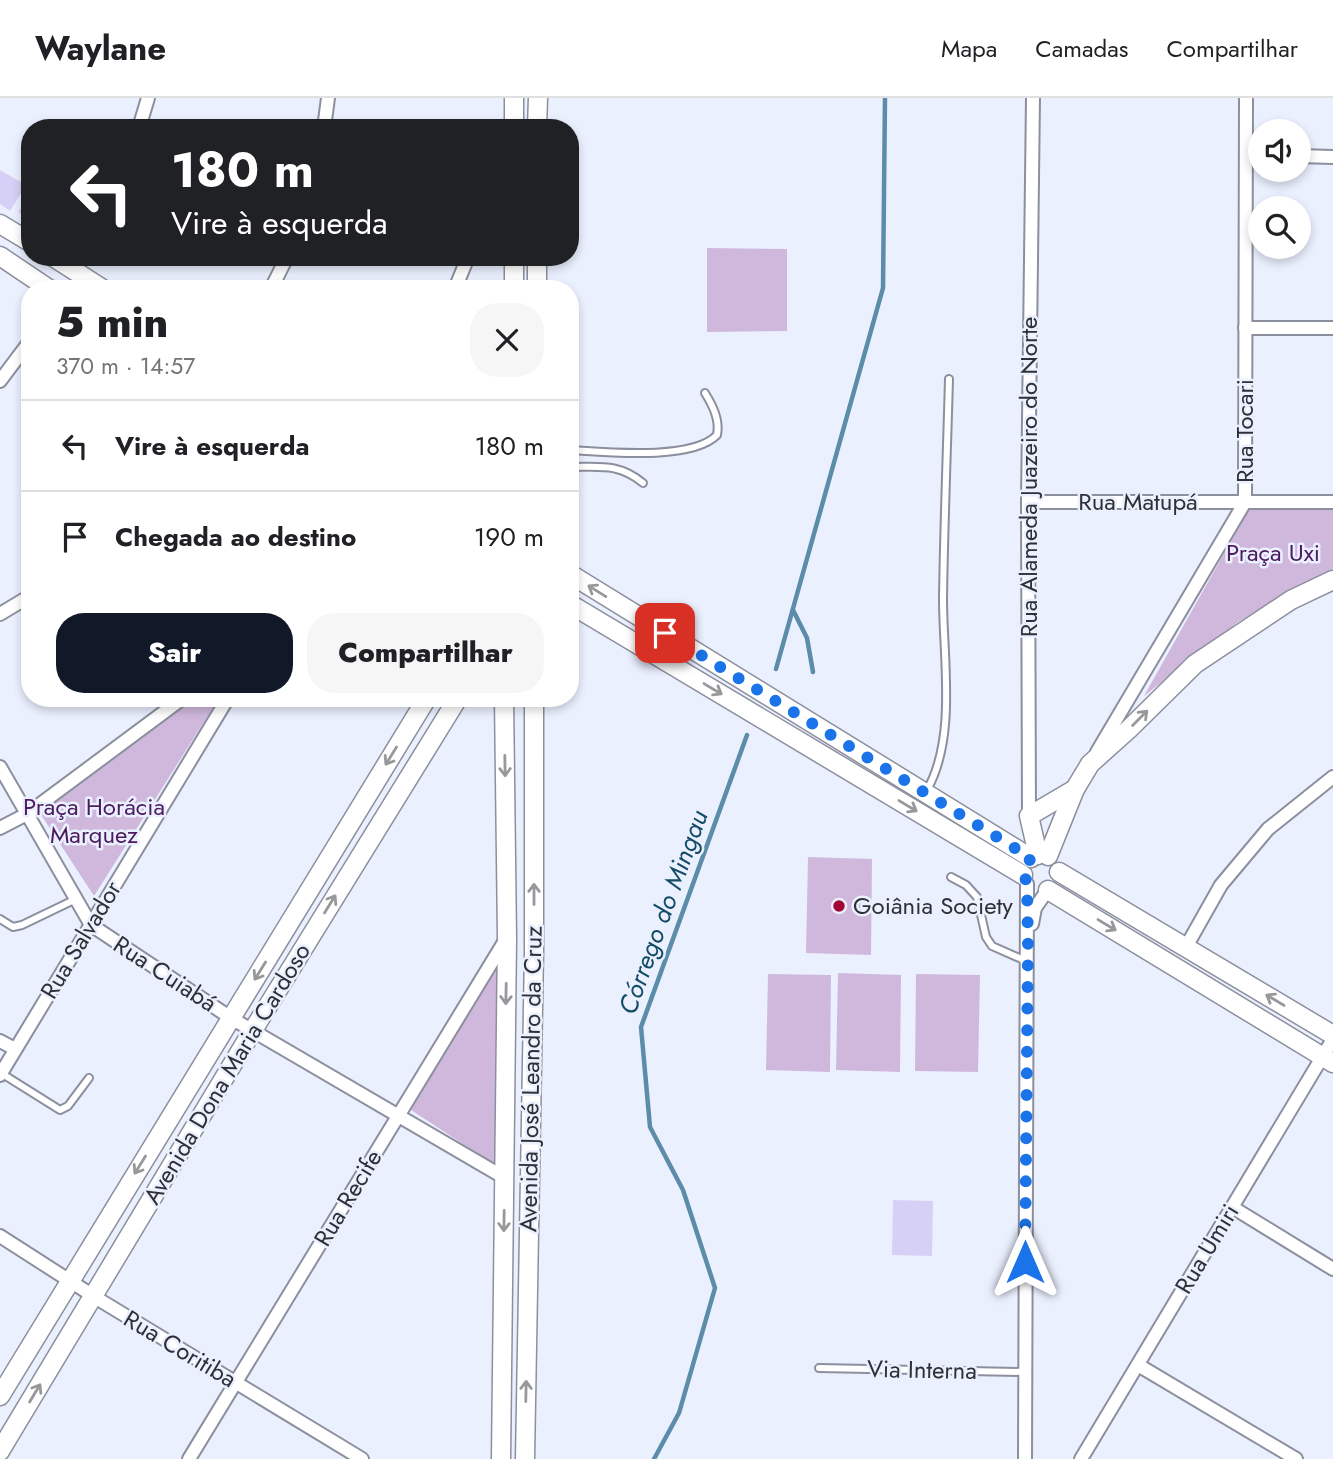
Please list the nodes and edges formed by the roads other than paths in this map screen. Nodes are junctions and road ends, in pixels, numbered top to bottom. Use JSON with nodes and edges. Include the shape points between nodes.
{"nodes":[{"id":1,"x":148,"y":98,"type":"edge"},
{"id":2,"x":328,"y":98,"type":"edge"},
{"id":3,"x":514,"y":98,"type":"edge"},
{"id":4,"x":537,"y":98,"type":"edge"},
{"id":5,"x":1033,"y":98,"type":"edge"},
{"id":6,"x":1246,"y":98,"type":"edge"},
{"id":7,"x":142,"y":119,"type":"edge"},
{"id":8,"x":325,"y":119,"type":"edge"},
{"id":9,"x":514,"y":119,"type":"edge"},
{"id":10,"x":537,"y":119,"type":"edge"},
{"id":11,"x":1246,"y":155,"type":"joint"},
{"id":12,"x":1311,"y":156,"type":"edge"},
{"id":13,"x":1333,"y":157,"type":"edge"},
{"id":14,"x":0,"y":223,"type":"edge"},
{"id":15,"x":21,"y":237,"type":"edge"},
{"id":16,"x":0,"y":256,"type":"edge"},
{"id":17,"x":79,"y":266,"type":"edge"},
{"id":18,"x":36,"y":280,"type":"edge"},
{"id":19,"x":93,"y":280,"type":"edge"},
{"id":20,"x":1245,"y":328,"type":"junction"},
{"id":21,"x":1333,"y":328,"type":"edge"},
{"id":22,"x":21,"y":353,"type":"edge"},
{"id":23,"x":949,"y":379,"type":"dead end"},
{"id":24,"x":0,"y":381,"type":"edge"},
{"id":25,"x":705,"y":393,"type":"dead end"},
{"id":26,"x":579,"y":451,"type":"edge"},
{"id":27,"x":579,"y":467,"type":"edge"},
{"id":28,"x":643,"y":483,"type":"dead end"},
{"id":29,"x":1028,"y":502,"type":"junction"},
{"id":30,"x":1245,"y":502,"type":"junction"},
{"id":31,"x":1333,"y":502,"type":"edge"},
{"id":32,"x":579,"y":580,"type":"edge"},
{"id":33,"x":1333,"y":580,"type":"edge"},
{"id":34,"x":21,"y":601,"type":"edge"},
{"id":35,"x":579,"y":609,"type":"edge"},
{"id":36,"x":0,"y":614,"type":"edge"},
{"id":37,"x":171,"y":707,"type":"edge"},
{"id":38,"x":223,"y":707,"type":"edge"},
{"id":39,"x":421,"y":707,"type":"edge"},
{"id":40,"x":452,"y":707,"type":"edge"},
{"id":41,"x":504,"y":707,"type":"edge"},
{"id":42,"x":534,"y":707,"type":"edge"},
{"id":43,"x":1090,"y":764,"type":"junction"},
{"id":44,"x":0,"y":767,"type":"edge"},
{"id":45,"x":1333,"y":776,"type":"edge"},
{"id":46,"x":1075,"y":789,"type":"junction"},
{"id":47,"x":925,"y":793,"type":"junction"},
{"id":48,"x":27,"y":814,"type":"junction"},
{"id":49,"x":1029,"y":816,"type":"junction"},
{"id":50,"x":0,"y":828,"type":"edge"},
{"id":51,"x":1039,"y":856,"type":"junction"},
{"id":52,"x":1059,"y":872,"type":"junction"},
{"id":53,"x":951,"y":877,"type":"dead end"},
{"id":54,"x":1025,"y":880,"type":"junction"},
{"id":55,"x":1048,"y":890,"type":"junction"},
{"id":56,"x":76,"y":899,"type":"junction"},
{"id":57,"x":0,"y":919,"type":"edge"},
{"id":58,"x":91,"y":925,"type":"junction"},
{"id":59,"x":507,"y":938,"type":"junction"},
{"id":60,"x":1028,"y":945,"type":"junction"},
{"id":61,"x":1186,"y":947,"type":"junction"},
{"id":62,"x":1027,"y":962,"type":"junction"},
{"id":63,"x":231,"y":1017,"type":"junction"},
{"id":64,"x":253,"y":1030,"type":"junction"},
{"id":65,"x":1333,"y":1037,"type":"edge"},
{"id":66,"x":0,"y":1041,"type":"edge"},
{"id":67,"x":15,"y":1049,"type":"junction"},
{"id":68,"x":1328,"y":1060,"type":"edge"},
{"id":69,"x":0,"y":1074,"type":"edge"},
{"id":70,"x":89,"y":1078,"type":"dead end"},
{"id":71,"x":399,"y":1115,"type":"junction"},
{"id":72,"x":505,"y":1178,"type":"junction"},
{"id":73,"x":1232,"y":1207,"type":"junction"},
{"id":74,"x":0,"y":1236,"type":"edge"},
{"id":75,"x":1333,"y":1269,"type":"edge"},
{"id":76,"x":69,"y":1281,"type":"junction"},
{"id":77,"x":93,"y":1296,"type":"junction"},
{"id":78,"x":1138,"y":1364,"type":"junction"},
{"id":79,"x":819,"y":1368,"type":"dead end"},
{"id":80,"x":1024,"y":1371,"type":"junction"},
{"id":81,"x":236,"y":1383,"type":"junction"},
{"id":82,"x":0,"y":1396,"type":"edge"},
{"id":83,"x":0,"y":1451,"type":"edge"},
{"id":84,"x":189,"y":1459,"type":"edge"},
{"id":85,"x":362,"y":1459,"type":"edge"},
{"id":86,"x":501,"y":1459,"type":"edge"},
{"id":87,"x":525,"y":1459,"type":"edge"},
{"id":88,"x":1026,"y":1459,"type":"edge"},
{"id":89,"x":1081,"y":1459,"type":"edge"},
{"id":90,"x":1296,"y":1459,"type":"edge"}],
"edges":[{"from":1,"to":7,"type":"street"},
{"from":2,"to":8,"type":"street"},
{"from":3,"to":9,"type":"main road"},
{"from":4,"to":10,"type":"main road"},
{"from":5,"to":29,"type":"street","name":"Rua Alameda Juazeiro do Norte"},
{"from":6,"to":11,"type":"street","name":"Rua Tocari"},
{"from":11,"to":20,"type":"street","name":"Rua Tocari"},
{"from":12,"to":13,"type":"street"},
{"from":14,"to":15,"type":"main road"},
{"from":16,"to":18,"type":"main road"},
{"from":17,"to":19,"type":"main road"},
{"from":20,"to":21,"type":"street"},
{"from":20,"to":30,"type":"street","name":"Rua Tocari"},
{"from":22,"to":24,"type":"street"},
{"from":23,"to":47,"type":"lane","via":[[943,601],[946,714],[937,773]]},
{"from":25,"to":26,"type":"lane","via":[[719,426],[717,435],[704,444],[667,452]]},
{"from":27,"to":28,"type":"lane","via":[[618,468]]},
{"from":29,"to":30,"type":"street","name":"Rua Matupá"},
{"from":29,"to":49,"type":"street","name":"Rua Alameda Juazeiro do Norte"},
{"from":30,"to":31,"type":"street","name":"Rua Matupá"},
{"from":30,"to":43,"type":"street","name":"Rua Tocari"},
{"from":47,"to":32,"type":"main road","one_way":true},
{"from":43,"to":33,"type":"main road","one_way":true,"via":[[1195,664],[1291,600]]},
{"from":34,"to":36,"type":"street"},
{"from":35,"to":54,"type":"main road","one_way":true},
{"from":37,"to":48,"type":"street"},
{"from":38,"to":58,"type":"street","name":"Rua Salvador"},
{"from":39,"to":63,"type":"main road","name":"Avenida Dona Maria Cardoso","one_way":true},
{"from":64,"to":40,"type":"main road","name":"Avenida Dona Maria Cardoso","one_way":true},
{"from":41,"to":59,"type":"main road","name":"Avenida José Leandro da Cruz","one_way":true},
{"from":87,"to":42,"type":"main road","name":"Avenida José Leandro da Cruz","one_way":true},
{"from":43,"to":46,"type":"main road"},
{"from":44,"to":48,"type":"street","name":"Rua Cuiabá"},
{"from":45,"to":61,"type":"street","via":[[1268,829],[1221,885]]},
{"from":46,"to":49,"type":"main road"},
{"from":46,"to":51,"type":"main road"},
{"from":47,"to":51,"type":"main road"},
{"from":48,"to":50,"type":"street"},
{"from":48,"to":56,"type":"street","name":"Rua Cuiabá"},
{"from":49,"to":51,"type":"main road","name":"Rua Alameda Juazeiro do Norte"},
{"from":51,"to":52,"type":"main road","via":[[1056,863]]},
{"from":51,"to":54,"type":"main road","via":[[1024,866]]},
{"from":52,"to":55,"type":"main road"},
{"from":52,"to":61,"type":"main road"},
{"from":53,"to":62,"type":"lane","via":[[978,897],[992,946]]},
{"from":54,"to":55,"type":"main road","via":[[1036,891]]},
{"from":54,"to":60,"type":"street"},
{"from":55,"to":60,"type":"street","via":[[1035,908]]},
{"from":55,"to":68,"type":"main road","one_way":true},
{"from":56,"to":57,"type":"lane","via":[[22,925],[13,927]]},
{"from":56,"to":58,"type":"street","name":"Rua Cuiabá"},
{"from":58,"to":63,"type":"street","name":"Rua Cuiabá"},
{"from":58,"to":67,"type":"street","name":"Rua Salvador"},
{"from":59,"to":71,"type":"street","name":"Rua Recife"},
{"from":59,"to":72,"type":"main road","name":"Avenida José Leandro da Cruz","one_way":true},
{"from":60,"to":62,"type":"street"},
{"from":65,"to":61,"type":"main road","one_way":true},
{"from":62,"to":80,"type":"street"},
{"from":63,"to":64,"type":"street","name":"Rua Cuiabá"},
{"from":63,"to":76,"type":"main road","name":"Avenida Dona Maria Cardoso","one_way":true},
{"from":64,"to":71,"type":"street","name":"Rua Cuiabá"},
{"from":64,"to":77,"type":"main road","name":"Avenida Dona Maria Cardoso"},
{"from":65,"to":68,"type":"street","name":"Rua Umiri"},
{"from":66,"to":67,"type":"street"},
{"from":67,"to":69,"type":"street","name":"Rua Salvador"},
{"from":68,"to":73,"type":"street","name":"Rua Umiri"},
{"from":69,"to":70,"type":"lane","via":[[60,1110]]},
{"from":71,"to":72,"type":"street","name":"Rua Cuiabá"},
{"from":71,"to":81,"type":"street","name":"Rua Recife"},
{"from":72,"to":86,"type":"main road","name":"Avenida José Leandro da Cruz","one_way":true},
{"from":73,"to":75,"type":"street"},
{"from":73,"to":78,"type":"street","name":"Rua Umiri"},
{"from":74,"to":76,"type":"street","name":"Rua Coritiba"},
{"from":76,"to":77,"type":"street","name":"Rua Coritiba"},
{"from":76,"to":82,"type":"main road","name":"Avenida Dona Maria Cardoso"},
{"from":77,"to":81,"type":"street","name":"Rua Coritiba"},
{"from":83,"to":77,"type":"main road","name":"Avenida Dona Maria Cardoso","one_way":true},
{"from":78,"to":89,"type":"street","name":"Rua Umiri"},
{"from":78,"to":90,"type":"street"},
{"from":79,"to":80,"type":"lane","name":"Via Interna"},
{"from":80,"to":88,"type":"street"},
{"from":81,"to":84,"type":"street","name":"Rua Recife"},
{"from":81,"to":85,"type":"street","name":"Rua Coritiba"}]}
